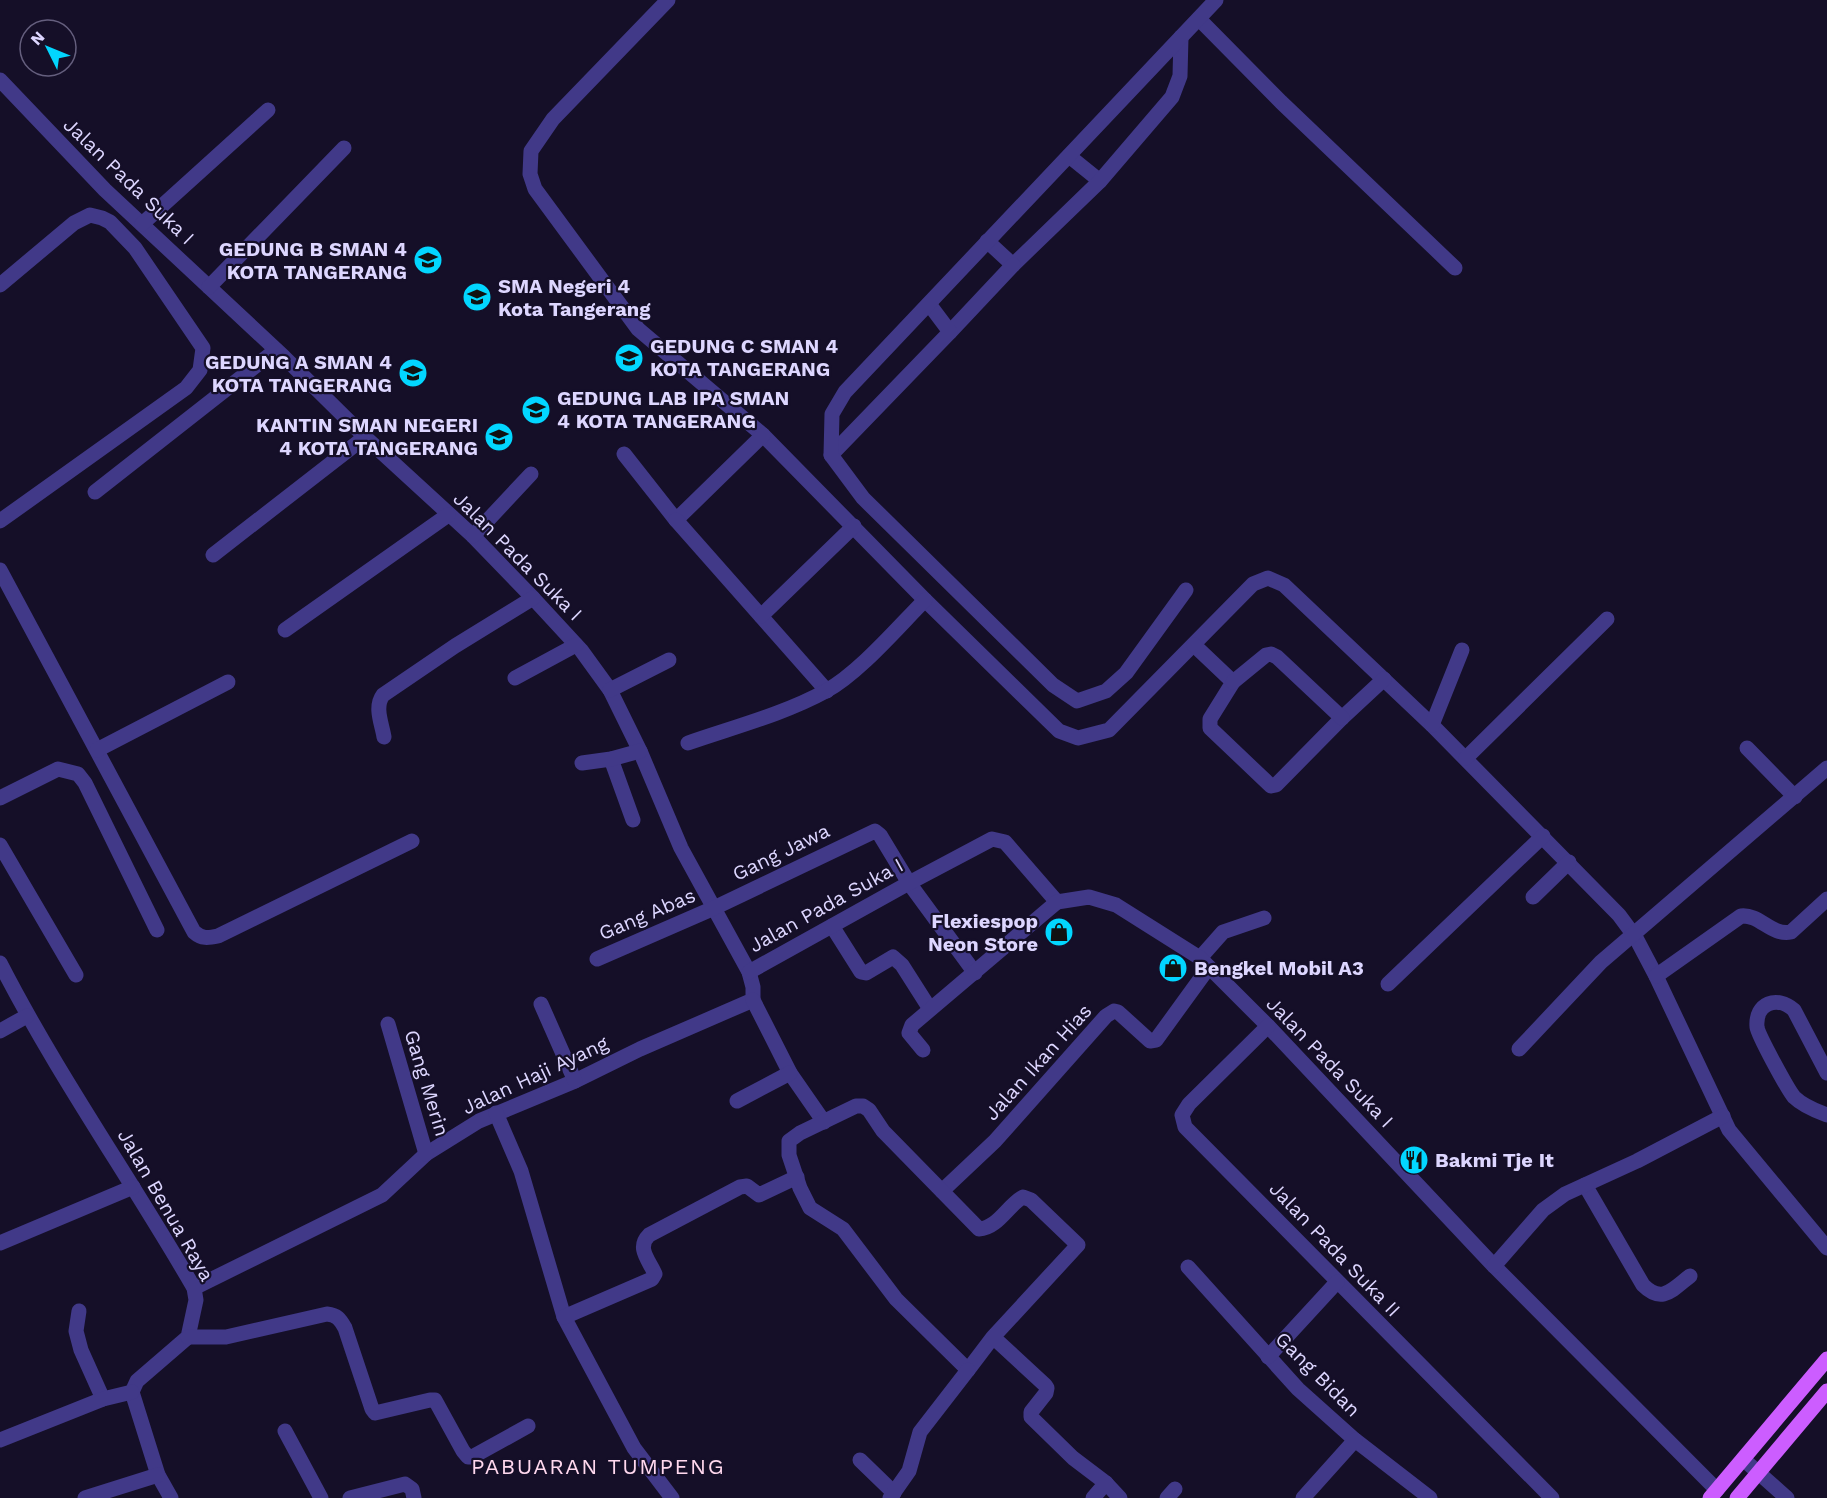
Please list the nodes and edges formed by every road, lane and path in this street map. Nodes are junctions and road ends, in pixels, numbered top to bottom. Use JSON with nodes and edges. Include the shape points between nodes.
{"nodes":[{"id":1,"x":668,"y":0,"type":"edge"},
{"id":2,"x":1215,"y":0,"type":"edge"},
{"id":3,"x":1199,"y":18,"type":"junction"},
{"id":4,"x":1181,"y":37,"type":"junction"},
{"id":5,"x":0,"y":80,"type":"edge"},
{"id":6,"x":268,"y":110,"type":"dead end"},
{"id":7,"x":344,"y":148,"type":"dead end"},
{"id":8,"x":1070,"y":156,"type":"junction"},
{"id":9,"x":1100,"y":181,"type":"junction"},
{"id":10,"x":142,"y":224,"type":"junction"},
{"id":11,"x":987,"y":242,"type":"junction"},
{"id":12,"x":1013,"y":265,"type":"junction"},
{"id":13,"x":1455,"y":268,"type":"dead end"},
{"id":14,"x":0,"y":285,"type":"edge"},
{"id":15,"x":209,"y":287,"type":"junction"},
{"id":16,"x":929,"y":304,"type":"junction"},
{"id":17,"x":950,"y":332,"type":"junction"},
{"id":18,"x":276,"y":350,"type":"junction"},
{"id":19,"x":763,"y":435,"type":"junction"},
{"id":20,"x":365,"y":437,"type":"junction"},
{"id":21,"x":624,"y":454,"type":"dead end"},
{"id":22,"x":831,"y":455,"type":"junction"},
{"id":23,"x":531,"y":474,"type":"dead end"},
{"id":24,"x":95,"y":492,"type":"dead end"},
{"id":25,"x":448,"y":515,"type":"junction"},
{"id":26,"x":676,"y":520,"type":"junction"},
{"id":27,"x":0,"y":521,"type":"edge"},
{"id":28,"x":854,"y":526,"type":"junction"},
{"id":29,"x":473,"y":536,"type":"junction"},
{"id":30,"x":213,"y":555,"type":"dead end"},
{"id":31,"x":0,"y":570,"type":"edge"},
{"id":32,"x":1186,"y":591,"type":"dead end"},
{"id":33,"x":533,"y":597,"type":"junction"},
{"id":34,"x":925,"y":600,"type":"junction"},
{"id":35,"x":762,"y":616,"type":"junction"},
{"id":36,"x":1606,"y":619,"type":"dead end"},
{"id":37,"x":285,"y":630,"type":"dead end"},
{"id":38,"x":576,"y":645,"type":"junction"},
{"id":39,"x":1194,"y":645,"type":"junction"},
{"id":40,"x":1462,"y":650,"type":"dead end"},
{"id":41,"x":669,"y":660,"type":"dead end"},
{"id":42,"x":515,"y":678,"type":"dead end"},
{"id":43,"x":1384,"y":679,"type":"junction"},
{"id":44,"x":228,"y":682,"type":"dead end"},
{"id":45,"x":1233,"y":682,"type":"junction"},
{"id":46,"x":610,"y":690,"type":"junction"},
{"id":47,"x":827,"y":691,"type":"junction"},
{"id":48,"x":1342,"y":718,"type":"junction"},
{"id":49,"x":1432,"y":725,"type":"junction"},
{"id":50,"x":384,"y":738,"type":"dead end"},
{"id":51,"x":687,"y":743,"type":"dead end"},
{"id":52,"x":1747,"y":748,"type":"dead end"},
{"id":53,"x":97,"y":750,"type":"junction"},
{"id":54,"x":640,"y":751,"type":"junction"},
{"id":55,"x":1466,"y":758,"type":"junction"},
{"id":56,"x":611,"y":759,"type":"junction"},
{"id":57,"x":582,"y":763,"type":"dead end"},
{"id":58,"x":1827,"y":768,"type":"edge"},
{"id":59,"x":1795,"y":796,"type":"junction"},
{"id":60,"x":0,"y":798,"type":"edge"},
{"id":61,"x":633,"y":820,"type":"dead end"},
{"id":62,"x":1543,"y":836,"type":"junction"},
{"id":63,"x":412,"y":841,"type":"dead end"},
{"id":64,"x":0,"y":845,"type":"edge"},
{"id":65,"x":1569,"y":862,"type":"junction"},
{"id":66,"x":909,"y":883,"type":"junction"},
{"id":67,"x":1533,"y":897,"type":"dead end"},
{"id":68,"x":1827,"y":899,"type":"edge"},
{"id":69,"x":1057,"y":902,"type":"junction"},
{"id":70,"x":714,"y":908,"type":"junction"},
{"id":71,"x":1264,"y":918,"type":"dead end"},
{"id":72,"x":832,"y":926,"type":"junction"},
{"id":73,"x":157,"y":930,"type":"dead end"},
{"id":74,"x":1634,"y":935,"type":"junction"},
{"id":75,"x":597,"y":959,"type":"dead end"},
{"id":76,"x":0,"y":963,"type":"edge"},
{"id":77,"x":1205,"y":963,"type":"junction"},
{"id":78,"x":749,"y":972,"type":"junction"},
{"id":79,"x":975,"y":973,"type":"junction"},
{"id":80,"x":76,"y":975,"type":"dead end"},
{"id":81,"x":1656,"y":976,"type":"junction"},
{"id":82,"x":1388,"y":984,"type":"dead end"},
{"id":83,"x":753,"y":1000,"type":"junction"},
{"id":84,"x":541,"y":1004,"type":"dead end"},
{"id":85,"x":930,"y":1009,"type":"junction"},
{"id":86,"x":27,"y":1016,"type":"junction"},
{"id":87,"x":388,"y":1024,"type":"dead end"},
{"id":88,"x":1268,"y":1026,"type":"junction"},
{"id":89,"x":0,"y":1031,"type":"edge"},
{"id":90,"x":1519,"y":1048,"type":"dead end"},
{"id":91,"x":923,"y":1050,"type":"dead end"},
{"id":92,"x":790,"y":1073,"type":"junction"},
{"id":93,"x":1827,"y":1073,"type":"edge"},
{"id":94,"x":574,"y":1081,"type":"junction"},
{"id":95,"x":737,"y":1101,"type":"dead end"},
{"id":96,"x":496,"y":1113,"type":"junction"},
{"id":97,"x":1827,"y":1115,"type":"edge"},
{"id":98,"x":1723,"y":1116,"type":"junction"},
{"id":99,"x":824,"y":1122,"type":"junction"},
{"id":100,"x":426,"y":1154,"type":"junction"},
{"id":101,"x":797,"y":1177,"type":"junction"},
{"id":102,"x":1585,"y":1185,"type":"junction"},
{"id":103,"x":133,"y":1186,"type":"junction"},
{"id":104,"x":942,"y":1191,"type":"junction"},
{"id":105,"x":0,"y":1243,"type":"edge"},
{"id":106,"x":1827,"y":1248,"type":"edge"},
{"id":107,"x":1494,"y":1266,"type":"junction"},
{"id":108,"x":1188,"y":1267,"type":"dead end"},
{"id":109,"x":1690,"y":1276,"type":"dead end"},
{"id":110,"x":1337,"y":1281,"type":"junction"},
{"id":111,"x":194,"y":1288,"type":"junction"},
{"id":112,"x":79,"y":1311,"type":"dead end"},
{"id":113,"x":564,"y":1317,"type":"junction"},
{"id":114,"x":188,"y":1337,"type":"junction"},
{"id":115,"x":993,"y":1337,"type":"junction"},
{"id":116,"x":1268,"y":1356,"type":"junction"},
{"id":117,"x":1827,"y":1359,"type":"edge"},
{"id":118,"x":968,"y":1370,"type":"junction"},
{"id":119,"x":1827,"y":1391,"type":"edge"},
{"id":120,"x":132,"y":1392,"type":"junction"},
{"id":121,"x":103,"y":1399,"type":"junction"},
{"id":122,"x":528,"y":1426,"type":"dead end"},
{"id":123,"x":285,"y":1431,"type":"dead end"},
{"id":124,"x":0,"y":1440,"type":"edge"},
{"id":125,"x":1355,"y":1440,"type":"junction"},
{"id":126,"x":1743,"y":1459,"type":"junction"},
{"id":127,"x":860,"y":1460,"type":"dead end"},
{"id":128,"x":1759,"y":1473,"type":"junction"},
{"id":129,"x":158,"y":1475,"type":"junction"},
{"id":130,"x":1106,"y":1483,"type":"junction"},
{"id":131,"x":1714,"y":1494,"type":"edge"},
{"id":132,"x":892,"y":1496,"type":"edge"},
{"id":133,"x":85,"y":1498,"type":"edge"},
{"id":134,"x":171,"y":1498,"type":"edge"},
{"id":135,"x":321,"y":1498,"type":"edge"},
{"id":136,"x":350,"y":1498,"type":"edge"},
{"id":137,"x":414,"y":1498,"type":"edge"},
{"id":138,"x":672,"y":1498,"type":"edge"},
{"id":139,"x":1093,"y":1498,"type":"edge"},
{"id":140,"x":1120,"y":1498,"type":"edge"},
{"id":141,"x":1303,"y":1498,"type":"edge"},
{"id":142,"x":1430,"y":1498,"type":"edge"},
{"id":143,"x":1552,"y":1498,"type":"edge"},
{"id":144,"x":1737,"y":1498,"type":"edge"},
{"id":145,"x":1787,"y":1498,"type":"edge"}],
"edges":[{"from":1,"to":19,"type":"street","via":[[553,120],[531,151],[530,174],[535,189],[638,329]]},
{"from":2,"to":3,"type":"street"},
{"from":3,"to":4,"type":"street"},
{"from":3,"to":13,"type":"street"},
{"from":4,"to":8,"type":"street"},
{"from":4,"to":9,"type":"street","via":[[1180,76],[1172,97]]},
{"from":5,"to":10,"type":"street","name":"Jalan Pada Suka I"},
{"from":6,"to":10,"type":"street"},
{"from":7,"to":15,"type":"street"},
{"from":8,"to":9,"type":"street"},
{"from":8,"to":11,"type":"street"},
{"from":9,"to":12,"type":"street"},
{"from":10,"to":15,"type":"street","name":"Jalan Pada Suka I"},
{"from":11,"to":12,"type":"street"},
{"from":11,"to":16,"type":"street"},
{"from":12,"to":17,"type":"street"},
{"from":14,"to":27,"type":"street","via":[[74,223],[90,216],[102,218],[135,248],[203,348],[200,370],[186,388]]},
{"from":15,"to":18,"type":"street","name":"Jalan Pada Suka I"},
{"from":16,"to":17,"type":"street"},
{"from":16,"to":22,"type":"street","via":[[845,392],[832,414]]},
{"from":17,"to":22,"type":"street"},
{"from":18,"to":20,"type":"street","name":"Jalan Pada Suka I"},
{"from":18,"to":24,"type":"street"},
{"from":19,"to":26,"type":"street"},
{"from":19,"to":28,"type":"street"},
{"from":20,"to":25,"type":"street","name":"Jalan Pada Suka I"},
{"from":20,"to":30,"type":"street"},
{"from":21,"to":26,"type":"street"},
{"from":22,"to":32,"type":"street","via":[[863,498],[1053,685],[1077,701],[1106,692],[1126,673]]},
{"from":23,"to":29,"type":"street"},
{"from":25,"to":29,"type":"street","name":"Jalan Pada Suka I"},
{"from":25,"to":37,"type":"street"},
{"from":26,"to":35,"type":"street"},
{"from":28,"to":34,"type":"street"},
{"from":28,"to":35,"type":"street"},
{"from":29,"to":33,"type":"street","name":"Jalan Pada Suka I"},
{"from":31,"to":53,"type":"street"},
{"from":33,"to":38,"type":"street","name":"Jalan Pada Suka I"},
{"from":33,"to":50,"type":"street","via":[[383,695],[378,707]]},
{"from":34,"to":39,"type":"street","via":[[1059,731],[1078,738],[1109,730]]},
{"from":34,"to":47,"type":"street","via":[[872,654]]},
{"from":35,"to":47,"type":"street"},
{"from":36,"to":55,"type":"street"},
{"from":38,"to":42,"type":"street"},
{"from":38,"to":46,"type":"street","name":"Jalan Pada Suka I"},
{"from":39,"to":43,"type":"street","via":[[1254,584],[1268,578],[1284,585]]},
{"from":39,"to":45,"type":"street"},
{"from":40,"to":49,"type":"street"},
{"from":41,"to":46,"type":"street"},
{"from":43,"to":48,"type":"street"},
{"from":43,"to":49,"type":"street"},
{"from":44,"to":53,"type":"street"},
{"from":45,"to":48,"type":"street","via":[[1271,654]]},
{"from":45,"to":48,"type":"street","via":[[1210,719],[1210,728],[1270,786],[1276,785]]},
{"from":46,"to":54,"type":"street","name":"Jalan Pada Suka I"},
{"from":47,"to":51,"type":"street"},
{"from":49,"to":55,"type":"street"},
{"from":52,"to":59,"type":"street"},
{"from":53,"to":63,"type":"street","via":[[194,932],[203,938],[218,936]]},
{"from":54,"to":56,"type":"street"},
{"from":54,"to":70,"type":"street","name":"Jalan Pada Suka I","via":[[681,848]]},
{"from":55,"to":62,"type":"street"},
{"from":56,"to":57,"type":"street"},
{"from":56,"to":61,"type":"street"},
{"from":58,"to":59,"type":"street"},
{"from":59,"to":74,"type":"street"},
{"from":60,"to":73,"type":"street","via":[[58,769],[78,774]]},
{"from":62,"to":65,"type":"street"},
{"from":62,"to":82,"type":"street"},
{"from":64,"to":80,"type":"street"},
{"from":65,"to":67,"type":"street"},
{"from":65,"to":74,"type":"street"},
{"from":66,"to":69,"type":"street","name":"Jalan Pada Suka I","via":[[992,839],[1005,842]]},
{"from":66,"to":70,"type":"street","name":"Gang Jawa","via":[[874,831]]},
{"from":66,"to":72,"type":"street","name":"Jalan Pada Suka I"},
{"from":66,"to":79,"type":"street"},
{"from":68,"to":81,"type":"street","via":[[1786,933],[1777,932],[1755,918],[1741,916]]},
{"from":69,"to":77,"type":"street","name":"Jalan Pada Suka I","via":[[1089,897],[1116,905]]},
{"from":69,"to":79,"type":"street"},
{"from":70,"to":75,"type":"street","name":"Gang Abas"},
{"from":70,"to":78,"type":"street","name":"Jalan Pada Suka I"},
{"from":71,"to":77,"type":"street","via":[[1223,932]]},
{"from":72,"to":78,"type":"street","name":"Jalan Pada Suka I"},
{"from":72,"to":85,"type":"street","via":[[861,972],[866,973],[893,957]]},
{"from":74,"to":81,"type":"street"},
{"from":74,"to":90,"type":"street","via":[[1601,962]]},
{"from":76,"to":86,"type":"street","name":"Jalan Benua Raya"},
{"from":77,"to":88,"type":"street","name":"Jalan Pada Suka I"},
{"from":77,"to":104,"type":"street","name":"Jalan Ikan Hias","via":[[1156,1040],[1150,1041],[1118,1012],[1106,1016],[995,1141]]},
{"from":78,"to":83,"type":"street"},
{"from":79,"to":85,"type":"street"},
{"from":81,"to":98,"type":"street"},
{"from":83,"to":92,"type":"street"},
{"from":83,"to":94,"type":"street","name":"Jalan Haji Ayang"},
{"from":84,"to":94,"type":"street"},
{"from":85,"to":91,"type":"street","via":[[909,1029]]},
{"from":86,"to":89,"type":"street"},
{"from":86,"to":103,"type":"street","name":"Jalan Benua Raya"},
{"from":87,"to":100,"type":"street","name":"Gang Merin"},
{"from":88,"to":107,"type":"street","name":"Jalan Pada Suka I"},
{"from":88,"to":110,"type":"street","name":"Jalan Pada Suka II","via":[[1189,1104],[1183,1121]]},
{"from":92,"to":95,"type":"street"},
{"from":92,"to":99,"type":"street"},
{"from":93,"to":97,"type":"street","via":[[1794,1010],[1776,1001],[1762,1007],[1757,1028],[1785,1083],[1794,1097]]},
{"from":94,"to":96,"type":"street","name":"Jalan Haji Ayang"},
{"from":96,"to":100,"type":"street","name":"Jalan Haji Ayang"},
{"from":96,"to":113,"type":"street","via":[[521,1171]]},
{"from":98,"to":102,"type":"street"},
{"from":98,"to":106,"type":"street","via":[[1739,1144]]},
{"from":99,"to":101,"type":"street","via":[[789,1141],[789,1155]]},
{"from":99,"to":104,"type":"street","via":[[863,1106]]},
{"from":100,"to":111,"type":"street","name":"Jalan Haji Ayang","via":[[382,1196]]},
{"from":101,"to":113,"type":"street","via":[[759,1195],[747,1186],[740,1187],[649,1235],[642,1248],[655,1274],[652,1279]]},
{"from":101,"to":118,"type":"street","via":[[810,1208],[843,1229],[896,1299]]},
{"from":102,"to":107,"type":"street","via":[[1543,1210]]},
{"from":102,"to":109,"type":"street","via":[[1642,1285],[1652,1294],[1668,1292]]},
{"from":103,"to":105,"type":"street"},
{"from":103,"to":111,"type":"street","name":"Jalan Benua Raya"},
{"from":104,"to":115,"type":"street","via":[[980,1229],[986,1229],[1023,1197],[1031,1200],[1078,1245]]},
{"from":107,"to":131,"type":"street","name":"Jalan Pada Suka I"},
{"from":108,"to":116,"type":"street","name":"Gang Bidan"},
{"from":110,"to":116,"type":"street"},
{"from":110,"to":143,"type":"street","name":"Jalan Pada Suka II"},
{"from":111,"to":114,"type":"street","name":"Jalan Benua Raya","via":[[196,1300]]},
{"from":112,"to":121,"type":"street","via":[[76,1331],[81,1350]]},
{"from":113,"to":138,"type":"street","via":[[634,1448]]},
{"from":114,"to":120,"type":"street","via":[[137,1381]]},
{"from":114,"to":122,"type":"street","via":[[226,1337],[334,1315],[345,1328],[375,1413],[435,1400],[468,1457]]},
{"from":115,"to":118,"type":"street"},
{"from":115,"to":130,"type":"street","via":[[1047,1387],[1031,1417],[1072,1458]]},
{"from":116,"to":125,"type":"street","name":"Gang Bidan"},
{"from":117,"to":126,"type":"main road"},
{"from":118,"to":132,"type":"street","via":[[920,1432],[909,1472]]},
{"from":119,"to":128,"type":"main road"},
{"from":120,"to":121,"type":"street"},
{"from":120,"to":129,"type":"street"},
{"from":121,"to":124,"type":"street"},
{"from":123,"to":135,"type":"street"},
{"from":125,"to":141,"type":"street"},
{"from":125,"to":142,"type":"street","name":"Gang Bidan"},
{"from":126,"to":128,"type":"street"},
{"from":126,"to":131,"type":"main road"},
{"from":127,"to":132,"type":"street"},
{"from":128,"to":144,"type":"main road"},
{"from":128,"to":145,"type":"street"},
{"from":129,"to":133,"type":"street"},
{"from":129,"to":134,"type":"street"},
{"from":130,"to":139,"type":"street"},
{"from":130,"to":140,"type":"street"},
{"from":136,"to":137,"type":"street","via":[[405,1484]]}]}
